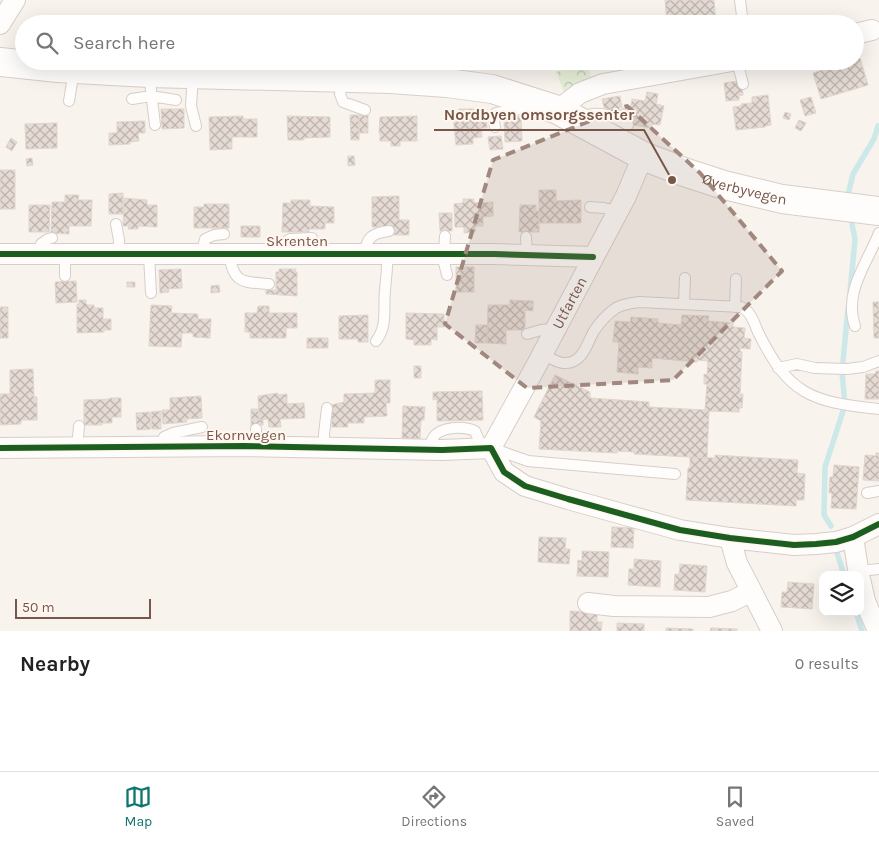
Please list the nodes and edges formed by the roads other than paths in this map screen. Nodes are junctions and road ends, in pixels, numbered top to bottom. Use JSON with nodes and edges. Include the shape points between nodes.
{"nodes":[{"id":1,"x":15,"y":0,"type":"edge"},
{"id":2,"x":740,"y":0,"type":"edge"},
{"id":3,"x":742,"y":15,"type":"edge"},
{"id":4,"x":0,"y":24,"type":"edge"},
{"id":5,"x":0,"y":62,"type":"edge"},
{"id":6,"x":15,"y":63,"type":"edge"},
{"id":7,"x":74,"y":70,"type":"edge"},
{"id":8,"x":79,"y":70,"type":"edge"},
{"id":9,"x":678,"y":70,"type":"edge"},
{"id":10,"x":740,"y":70,"type":"edge"},
{"id":11,"x":193,"y":74,"type":"junction"},
{"id":12,"x":343,"y":78,"type":"junction"},
{"id":13,"x":744,"y":84,"type":"dead end"},
{"id":14,"x":150,"y":85,"type":"junction"},
{"id":15,"x":132,"y":99,"type":"dead end"},
{"id":16,"x":176,"y":100,"type":"dead end"},
{"id":17,"x":69,"y":101,"type":"dead end"},
{"id":18,"x":365,"y":110,"type":"dead end"},
{"id":19,"x":558,"y":111,"type":"junction"},
{"id":20,"x":155,"y":125,"type":"dead end"},
{"id":21,"x":628,"y":125,"type":"dead end"},
{"id":22,"x":196,"y":126,"type":"dead end"},
{"id":23,"x":495,"y":127,"type":"dead end"},
{"id":24,"x":644,"y":156,"type":"junction"},
{"id":25,"x":590,"y":207,"type":"dead end"},
{"id":26,"x":879,"y":211,"type":"edge"},
{"id":27,"x":618,"y":212,"type":"junction"},
{"id":28,"x":116,"y":224,"type":"dead end"},
{"id":29,"x":388,"y":231,"type":"dead end"},
{"id":30,"x":879,"y":233,"type":"edge"},
{"id":31,"x":224,"y":234,"type":"dead end"},
{"id":32,"x":312,"y":238,"type":"dead end"},
{"id":33,"x":444,"y":248,"type":"junction"},
{"id":34,"x":0,"y":254,"type":"edge"},
{"id":35,"x":65,"y":254,"type":"junction"},
{"id":36,"x":149,"y":254,"type":"junction"},
{"id":37,"x":202,"y":254,"type":"junction"},
{"id":38,"x":228,"y":254,"type":"junction"},
{"id":39,"x":284,"y":254,"type":"junction"},
{"id":40,"x":365,"y":254,"type":"junction"},
{"id":41,"x":387,"y":254,"type":"junction"},
{"id":42,"x":118,"y":255,"type":"junction"},
{"id":43,"x":593,"y":257,"type":"junction"},
{"id":44,"x":447,"y":275,"type":"dead end"},
{"id":45,"x":65,"y":276,"type":"dead end"},
{"id":46,"x":686,"y":278,"type":"dead end"},
{"id":47,"x":736,"y":279,"type":"dead end"},
{"id":48,"x":268,"y":284,"type":"dead end"},
{"id":49,"x":150,"y":293,"type":"dead end"},
{"id":50,"x":684,"y":304,"type":"junction"},
{"id":51,"x":735,"y":307,"type":"junction"},
{"id":52,"x":855,"y":326,"type":"dead end"},
{"id":53,"x":555,"y":329,"type":"junction"},
{"id":54,"x":527,"y":334,"type":"dead end"},
{"id":55,"x":376,"y":341,"type":"dead end"},
{"id":56,"x":542,"y":354,"type":"junction"},
{"id":57,"x":879,"y":361,"type":"edge"},
{"id":58,"x":778,"y":368,"type":"junction"},
{"id":59,"x":327,"y":408,"type":"dead end"},
{"id":60,"x":879,"y":408,"type":"edge"},
{"id":61,"x":79,"y":426,"type":"dead end"},
{"id":62,"x":202,"y":427,"type":"dead end"},
{"id":63,"x":162,"y":447,"type":"junction"},
{"id":64,"x":0,"y":448,"type":"edge"},
{"id":65,"x":77,"y":448,"type":"junction"},
{"id":66,"x":324,"y":448,"type":"junction"},
{"id":67,"x":486,"y":448,"type":"junction"},
{"id":68,"x":675,"y":474,"type":"dead end"},
{"id":69,"x":879,"y":491,"type":"edge"},
{"id":70,"x":867,"y":493,"type":"dead end"},
{"id":71,"x":879,"y":524,"type":"edge"},
{"id":72,"x":853,"y":537,"type":"junction"},
{"id":73,"x":730,"y":538,"type":"junction"},
{"id":74,"x":879,"y":569,"type":"edge"},
{"id":75,"x":858,"y":571,"type":"edge"},
{"id":76,"x":864,"y":574,"type":"edge"},
{"id":77,"x":750,"y":592,"type":"junction"},
{"id":78,"x":864,"y":597,"type":"edge"},
{"id":79,"x":588,"y":603,"type":"dead end"},
{"id":80,"x":772,"y":631,"type":"edge"},
{"id":81,"x":878,"y":631,"type":"edge"}],
"edges":[{"from":1,"to":4,"type":"street"},
{"from":2,"to":3,"type":"lane"},
{"from":5,"to":6,"type":"main road","name":"Øverbyvegen"},
{"from":7,"to":17,"type":"lane"},
{"from":8,"to":14,"type":"main road","name":"Øverbyvegen"},
{"from":9,"to":19,"type":"street","via":[[602,84],[580,93]]},
{"from":10,"to":13,"type":"lane"},
{"from":11,"to":12,"type":"main road","name":"Øverbyvegen"},
{"from":11,"to":14,"type":"main road","name":"Øverbyvegen"},
{"from":11,"to":22,"type":"lane","via":[[191,106]]},
{"from":12,"to":18,"type":"lane","via":[[340,94],[343,102]]},
{"from":12,"to":19,"type":"main road","name":"Øverbyvegen","via":[[446,83],[492,89]]},
{"from":14,"to":15,"type":"lane"},
{"from":14,"to":16,"type":"lane"},
{"from":14,"to":20,"type":"lane"},
{"from":19,"to":21,"type":"lane","via":[[603,113]]},
{"from":19,"to":23,"type":"lane","via":[[496,113]]},
{"from":19,"to":24,"type":"main road","name":"Øverbyvegen"},
{"from":24,"to":26,"type":"main road","name":"Øverbyvegen","via":[[724,185],[782,199]]},
{"from":24,"to":27,"type":"street","name":"Utfarten"},
{"from":25,"to":27,"type":"lane"},
{"from":27,"to":43,"type":"street","name":"Utfarten"},
{"from":28,"to":42,"type":"lane"},
{"from":29,"to":40,"type":"lane","via":[[371,236]]},
{"from":30,"to":52,"type":"lane","via":[[860,271],[854,293],[852,317]]},
{"from":31,"to":37,"type":"lane","via":[[205,239]]},
{"from":32,"to":39,"type":"lane","via":[[290,238],[284,243]]},
{"from":33,"to":41,"type":"street","name":"Skrenten"},
{"from":33,"to":43,"type":"street","name":"Skrenten","via":[[527,246]]},
{"from":33,"to":44,"type":"lane"},
{"from":34,"to":35,"type":"street","name":"Skrenten","via":[[46,246]]},
{"from":35,"to":42,"type":"street","name":"Skrenten"},
{"from":35,"to":45,"type":"lane"},
{"from":36,"to":37,"type":"street","name":"Skrenten"},
{"from":36,"to":42,"type":"street","name":"Skrenten"},
{"from":36,"to":49,"type":"lane"},
{"from":37,"to":38,"type":"street","name":"Skrenten"},
{"from":38,"to":39,"type":"street","name":"Skrenten"},
{"from":38,"to":48,"type":"lane","via":[[236,277],[245,282]]},
{"from":39,"to":40,"type":"street","name":"Skrenten"},
{"from":40,"to":41,"type":"street","name":"Skrenten"},
{"from":41,"to":55,"type":"lane","via":[[385,322]]},
{"from":43,"to":53,"type":"street","name":"Utfarten"},
{"from":46,"to":50,"type":"lane"},
{"from":47,"to":51,"type":"lane"},
{"from":50,"to":51,"type":"lane"},
{"from":50,"to":56,"type":"lane","via":[[624,304],[600,322],[586,350],[576,360],[562,364]]},
{"from":51,"to":58,"type":"lane","via":[[749,313]]},
{"from":53,"to":54,"type":"lane"},
{"from":53,"to":56,"type":"street","name":"Utfarten"},
{"from":56,"to":67,"type":"street","name":"Utfarten"},
{"from":57,"to":58,"type":"lane","via":[[863,368],[815,368],[797,364]]},
{"from":58,"to":60,"type":"lane","via":[[807,394],[824,401]]},
{"from":59,"to":66,"type":"lane"},
{"from":61,"to":65,"type":"lane"},
{"from":62,"to":63,"type":"lane","via":[[164,437]]},
{"from":63,"to":65,"type":"street","name":"Ekornvegen"},
{"from":63,"to":66,"type":"street","name":"Ekornvegen","via":[[256,438]]},
{"from":64,"to":65,"type":"street","name":"Ekornvegen"},
{"from":66,"to":67,"type":"street","name":"Ekornvegen"},
{"from":67,"to":68,"type":"lane","via":[[528,462]]},
{"from":67,"to":73,"type":"street","via":[[504,472],[525,486],[680,530]]},
{"from":69,"to":70,"type":"lane"},
{"from":71,"to":72,"type":"street"},
{"from":72,"to":73,"type":"street","via":[[836,542],[794,545]]},
{"from":72,"to":75,"type":"street"},
{"from":73,"to":77,"type":"street"},
{"from":74,"to":76,"type":"lane"},
{"from":77,"to":79,"type":"street","via":[[709,607]]},
{"from":77,"to":80,"type":"street"},
{"from":78,"to":81,"type":"street"}]}
